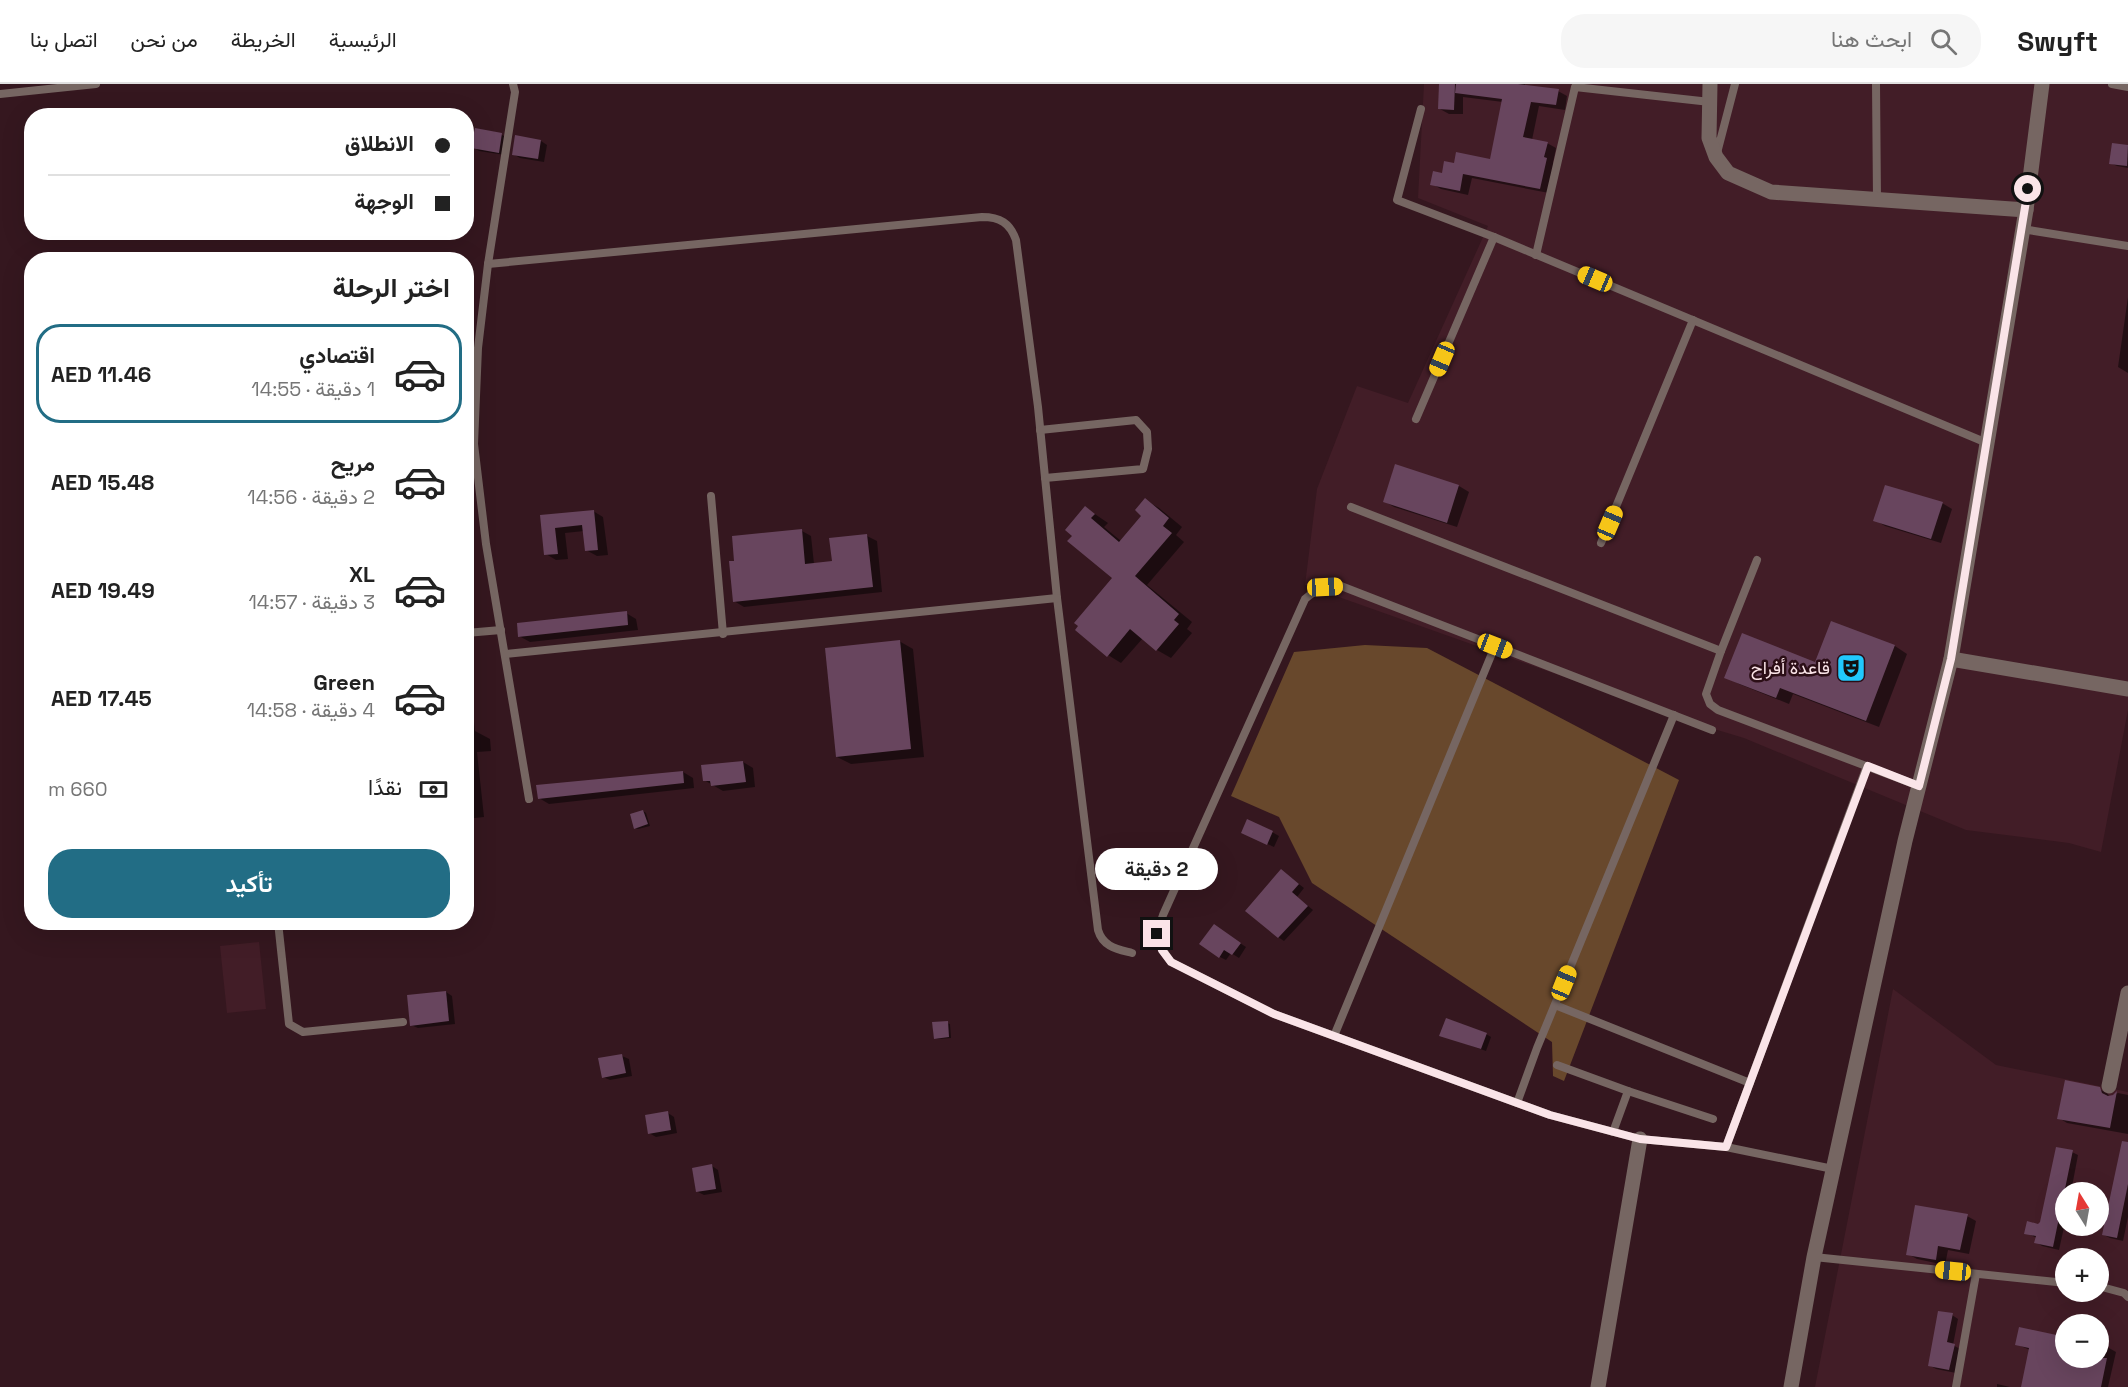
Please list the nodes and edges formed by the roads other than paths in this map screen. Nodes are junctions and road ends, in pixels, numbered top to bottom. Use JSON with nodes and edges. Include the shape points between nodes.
{"nodes":[{"id":1,"x":96,"y":84,"type":"edge"},
{"id":2,"x":513,"y":84,"type":"edge"},
{"id":3,"x":1710,"y":84,"type":"edge"},
{"id":4,"x":1735,"y":84,"type":"edge"},
{"id":5,"x":1876,"y":84,"type":"edge"},
{"id":6,"x":2042,"y":84,"type":"edge"},
{"id":7,"x":2112,"y":84,"type":"edge"},
{"id":8,"x":2128,"y":87,"type":"edge"},
{"id":9,"x":0,"y":94,"type":"edge"},
{"id":10,"x":1710,"y":102,"type":"junction"},
{"id":11,"x":1421,"y":110,"type":"dead end"},
{"id":12,"x":1716,"y":157,"type":"junction"},
{"id":13,"x":1877,"y":199,"type":"junction"},
{"id":14,"x":2025,"y":210,"type":"junction"},
{"id":15,"x":2022,"y":230,"type":"junction"},
{"id":16,"x":1494,"y":237,"type":"junction"},
{"id":17,"x":2128,"y":246,"type":"edge"},
{"id":18,"x":1536,"y":255,"type":"junction"},
{"id":19,"x":488,"y":264,"type":"junction"},
{"id":20,"x":1693,"y":320,"type":"junction"},
{"id":21,"x":1416,"y":419,"type":"dead end"},
{"id":22,"x":1040,"y":430,"type":"junction"},
{"id":23,"x":1987,"y":443,"type":"junction"},
{"id":24,"x":1046,"y":478,"type":"junction"},
{"id":25,"x":711,"y":496,"type":"dead end"},
{"id":26,"x":1351,"y":507,"type":"dead end"},
{"id":27,"x":1602,"y":543,"type":"dead end"},
{"id":28,"x":1757,"y":560,"type":"dead end"},
{"id":29,"x":1057,"y":598,"type":"junction"},
{"id":30,"x":501,"y":630,"type":"junction"},
{"id":31,"x":474,"y":632,"type":"edge"},
{"id":32,"x":723,"y":633,"type":"junction"},
{"id":33,"x":1495,"y":646,"type":"junction"},
{"id":34,"x":1721,"y":651,"type":"junction"},
{"id":35,"x":505,"y":654,"type":"junction"},
{"id":36,"x":1951,"y":659,"type":"junction"},
{"id":37,"x":2128,"y":689,"type":"edge"},
{"id":38,"x":1674,"y":715,"type":"junction"},
{"id":39,"x":1712,"y":730,"type":"dead end"},
{"id":40,"x":1868,"y":766,"type":"junction"},
{"id":41,"x":1919,"y":786,"type":"junction"},
{"id":42,"x":530,"y":799,"type":"dead end"},
{"id":43,"x":279,"y":930,"type":"edge"},
{"id":44,"x":1132,"y":953,"type":"dead end"},
{"id":45,"x":2128,"y":993,"type":"edge"},
{"id":46,"x":1555,"y":1005,"type":"junction"},
{"id":47,"x":403,"y":1022,"type":"dead end"},
{"id":48,"x":1334,"y":1036,"type":"junction"},
{"id":49,"x":1557,"y":1065,"type":"dead end"},
{"id":50,"x":1750,"y":1083,"type":"junction"},
{"id":51,"x":2109,"y":1086,"type":"dead end"},
{"id":52,"x":1628,"y":1091,"type":"junction"},
{"id":53,"x":1517,"y":1103,"type":"junction"},
{"id":54,"x":1713,"y":1119,"type":"dead end"},
{"id":55,"x":1613,"y":1132,"type":"junction"},
{"id":56,"x":1640,"y":1139,"type":"junction"},
{"id":57,"x":1726,"y":1147,"type":"junction"},
{"id":58,"x":1833,"y":1169,"type":"junction"},
{"id":59,"x":1814,"y":1257,"type":"junction"},
{"id":60,"x":1976,"y":1274,"type":"junction"},
{"id":61,"x":2055,"y":1282,"type":"edge"},
{"id":62,"x":2109,"y":1289,"type":"edge"},
{"id":63,"x":2128,"y":1297,"type":"edge"},
{"id":64,"x":1598,"y":1387,"type":"edge"},
{"id":65,"x":1791,"y":1387,"type":"edge"},
{"id":66,"x":1956,"y":1387,"type":"edge"}],
"edges":[{"from":1,"to":9,"type":"lane"},
{"from":2,"to":19,"type":"lane","via":[[515,92]]},
{"from":3,"to":10,"type":"street"},
{"from":4,"to":12,"type":"lane"},
{"from":5,"to":13,"type":"lane"},
{"from":6,"to":14,"type":"street"},
{"from":7,"to":8,"type":"lane"},
{"from":10,"to":12,"type":"street","via":[[1709,138]]},
{"from":10,"to":18,"type":"lane","via":[[1575,87]]},
{"from":11,"to":16,"type":"lane","via":[[1397,200]]},
{"from":12,"to":13,"type":"street","via":[[1728,173],[1771,192]]},
{"from":13,"to":14,"type":"street"},
{"from":14,"to":15,"type":"street"},
{"from":15,"to":17,"type":"lane"},
{"from":15,"to":23,"type":"street"},
{"from":16,"to":18,"type":"lane"},
{"from":16,"to":21,"type":"lane"},
{"from":18,"to":20,"type":"lane"},
{"from":19,"to":22,"type":"lane","via":[[992,217],[1008,225],[1016,240]]},
{"from":19,"to":30,"type":"lane","via":[[478,348],[474,444]]},
{"from":20,"to":23,"type":"lane"},
{"from":20,"to":27,"type":"lane"},
{"from":22,"to":24,"type":"lane"},
{"from":22,"to":24,"type":"lane","via":[[1136,420],[1147,432],[1143,469]]},
{"from":23,"to":36,"type":"street"},
{"from":24,"to":29,"type":"lane"},
{"from":25,"to":32,"type":"lane"},
{"from":26,"to":34,"type":"lane"},
{"from":28,"to":34,"type":"lane"},
{"from":29,"to":32,"type":"lane"},
{"from":29,"to":44,"type":"lane","via":[[1098,930],[1106,944]]},
{"from":30,"to":31,"type":"lane"},
{"from":30,"to":35,"type":"lane"},
{"from":32,"to":35,"type":"lane"},
{"from":33,"to":38,"type":"lane"},
{"from":33,"to":48,"type":"lane"},
{"from":33,"to":48,"type":"lane","via":[[1341,586],[1312,592],[1305,599],[1163,915],[1157,934],[1171,962],[1274,1014]]},
{"from":34,"to":40,"type":"lane","via":[[1706,694],[1710,704]]},
{"from":35,"to":42,"type":"lane"},
{"from":36,"to":37,"type":"street"},
{"from":36,"to":41,"type":"street"},
{"from":38,"to":39,"type":"lane"},
{"from":38,"to":46,"type":"lane"},
{"from":40,"to":41,"type":"lane"},
{"from":40,"to":50,"type":"lane"},
{"from":41,"to":58,"type":"street"},
{"from":43,"to":47,"type":"lane","via":[[289,1024],[303,1032]]},
{"from":45,"to":51,"type":"street"},
{"from":46,"to":50,"type":"lane"},
{"from":46,"to":53,"type":"lane"},
{"from":48,"to":53,"type":"lane"},
{"from":49,"to":52,"type":"lane"},
{"from":50,"to":57,"type":"lane"},
{"from":52,"to":54,"type":"lane"},
{"from":52,"to":55,"type":"lane"},
{"from":53,"to":55,"type":"lane"},
{"from":55,"to":56,"type":"lane"},
{"from":56,"to":57,"type":"lane"},
{"from":56,"to":64,"type":"street"},
{"from":57,"to":58,"type":"lane"},
{"from":58,"to":59,"type":"street"},
{"from":59,"to":60,"type":"lane"},
{"from":59,"to":65,"type":"street"},
{"from":60,"to":61,"type":"lane"},
{"from":60,"to":66,"type":"lane"},
{"from":62,"to":63,"type":"lane"}]}
